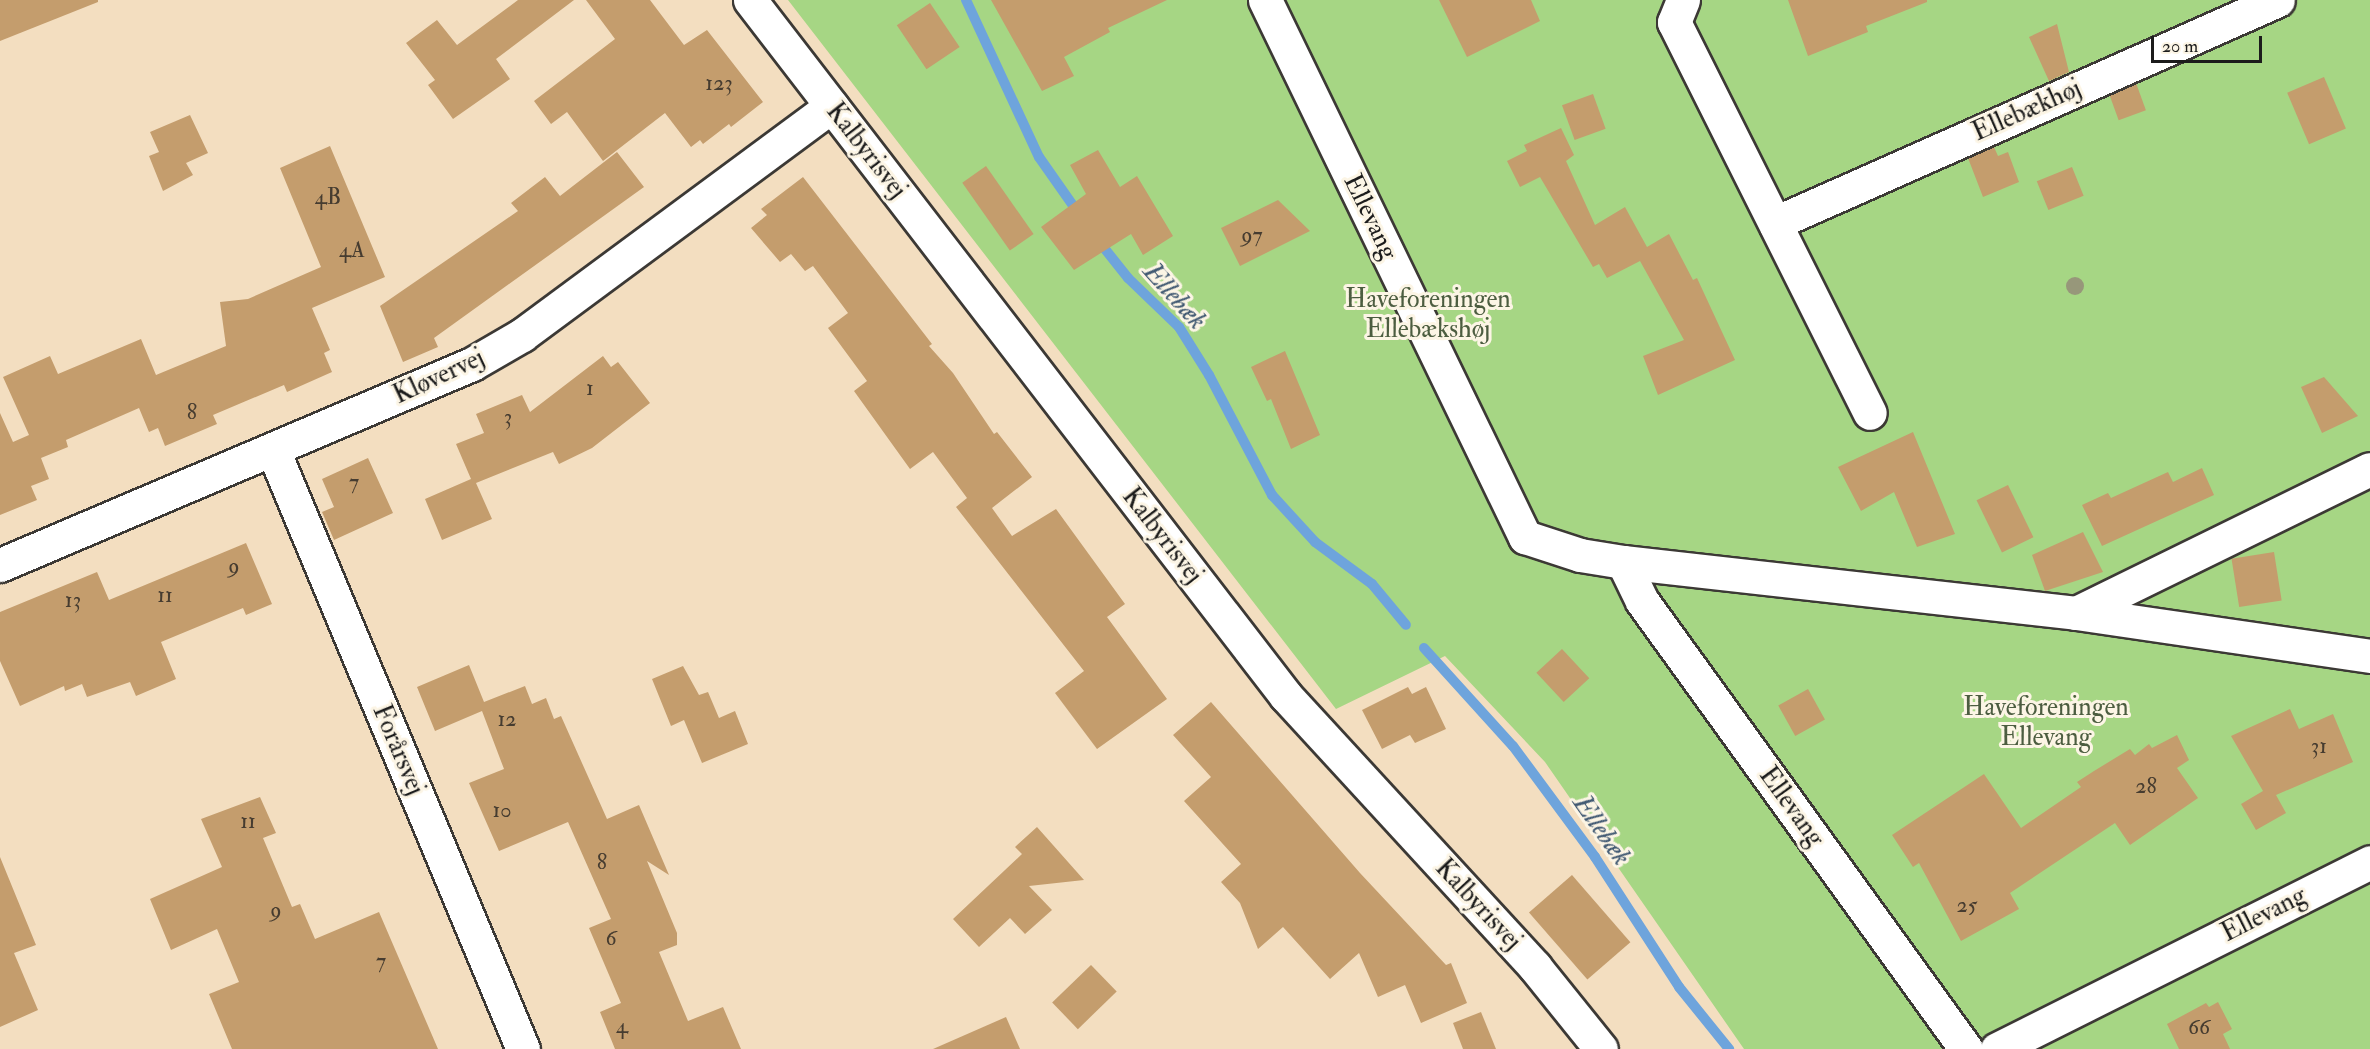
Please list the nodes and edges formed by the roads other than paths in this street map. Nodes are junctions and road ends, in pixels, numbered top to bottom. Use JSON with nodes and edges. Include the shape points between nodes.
{"nodes":[{"id":1,"x":750,"y":0,"type":"edge"},
{"id":2,"x":1265,"y":0,"type":"edge"},
{"id":3,"x":1683,"y":0,"type":"edge"},
{"id":4,"x":2278,"y":0,"type":"edge"},
{"id":5,"x":831,"y":106,"type":"junction"},
{"id":6,"x":1775,"y":223,"type":"junction"},
{"id":7,"x":1870,"y":413,"type":"dead end"},
{"id":8,"x":273,"y":450,"type":"junction"},
{"id":9,"x":2370,"y":470,"type":"edge"},
{"id":10,"x":1623,"y":562,"type":"junction"},
{"id":11,"x":0,"y":565,"type":"edge"},
{"id":12,"x":2076,"y":613,"type":"junction"},
{"id":13,"x":2370,"y":656,"type":"edge"},
{"id":14,"x":2370,"y":862,"type":"edge"},
{"id":15,"x":523,"y":1049,"type":"edge"},
{"id":16,"x":1601,"y":1049,"type":"edge"},
{"id":17,"x":1966,"y":1049,"type":"edge"},
{"id":18,"x":1997,"y":1049,"type":"edge"}],
"edges":[{"from":1,"to":5,"type":"street","name":"Kalbyrisvej"},
{"from":2,"to":10,"type":"street","name":"Ellevang","via":[[1525,537],[1580,555]]},
{"from":3,"to":6,"type":"street","via":[[1674,22]]},
{"from":4,"to":6,"type":"street","name":"Ellebækhøj"},
{"from":5,"to":8,"type":"street","name":"Kløvervej","via":[[522,335],[472,364]]},
{"from":5,"to":16,"type":"street","name":"Kalbyrisvej","via":[[1286,696],[1535,967]]},
{"from":6,"to":7,"type":"street"},
{"from":8,"to":11,"type":"street","name":"Kløvervej"},
{"from":8,"to":15,"type":"street","name":"Forårsvej"},
{"from":9,"to":12,"type":"street"},
{"from":10,"to":12,"type":"street","name":"Ellevang"},
{"from":10,"to":17,"type":"street","name":"Ellevang","via":[[1642,601]]},
{"from":12,"to":13,"type":"street","name":"Ellevang"},
{"from":14,"to":18,"type":"street","name":"Ellevang"}]}
